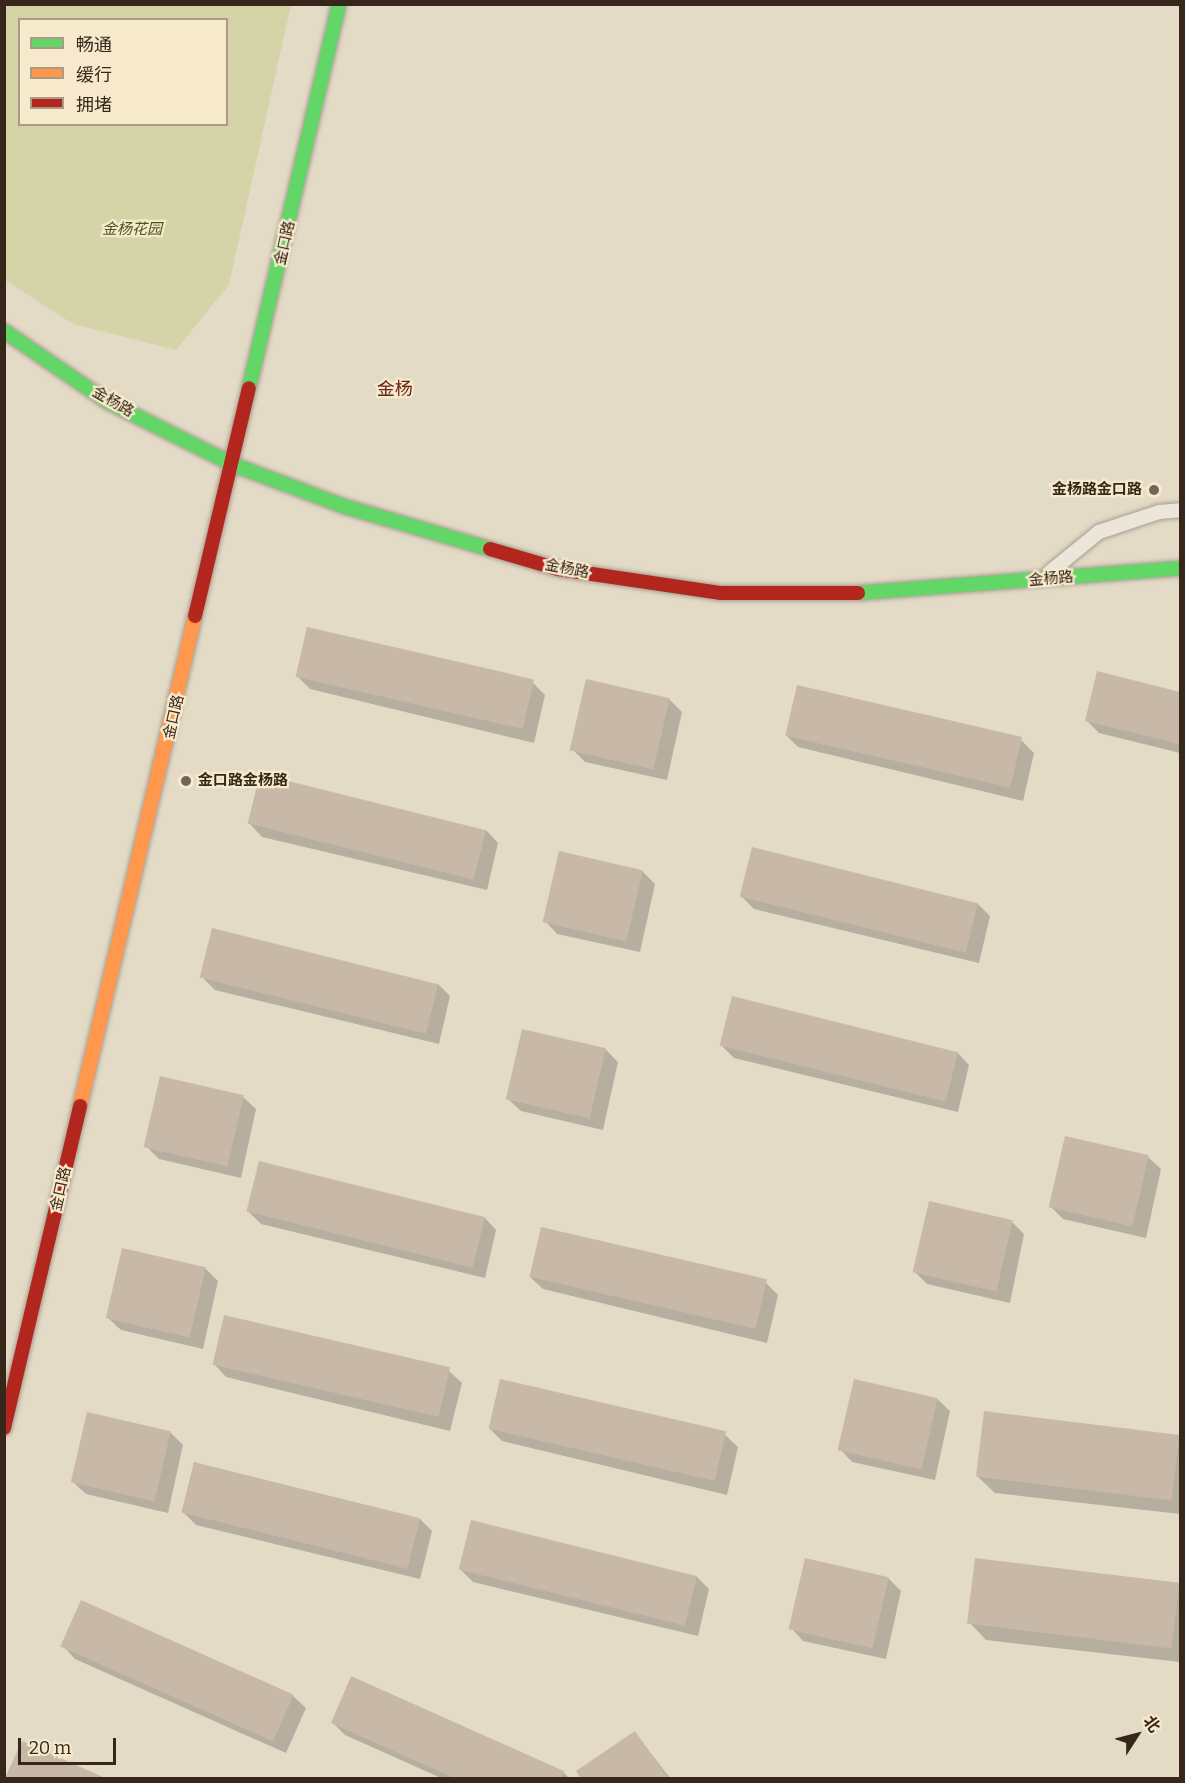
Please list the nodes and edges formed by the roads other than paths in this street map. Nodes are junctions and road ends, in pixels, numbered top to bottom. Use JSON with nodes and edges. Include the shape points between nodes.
{"nodes":[{"id":1,"x":339,"y":4,"type":"edge"},
{"id":2,"x":4,"y":331,"type":"edge"},
{"id":3,"x":234,"y":465,"type":"junction"},
{"id":4,"x":1180,"y":510,"type":"edge"},
{"id":5,"x":1180,"y":568,"type":"edge"},
{"id":6,"x":1040,"y":580,"type":"junction"},
{"id":7,"x":4,"y":1428,"type":"edge"}],
"edges":[{"from":1,"to":3,"type":"street","name":"金口路"},
{"from":2,"to":3,"type":"street","name":"金杨路","via":[[108,402]]},
{"from":3,"to":6,"type":"street","name":"金杨路","via":[[343,506],[558,569],[698,589],[886,594]]},
{"from":3,"to":7,"type":"street","name":"金口路"},
{"from":4,"to":6,"type":"lane","via":[[1159,512],[1099,532]]},
{"from":5,"to":6,"type":"street","name":"金杨路"}]}
